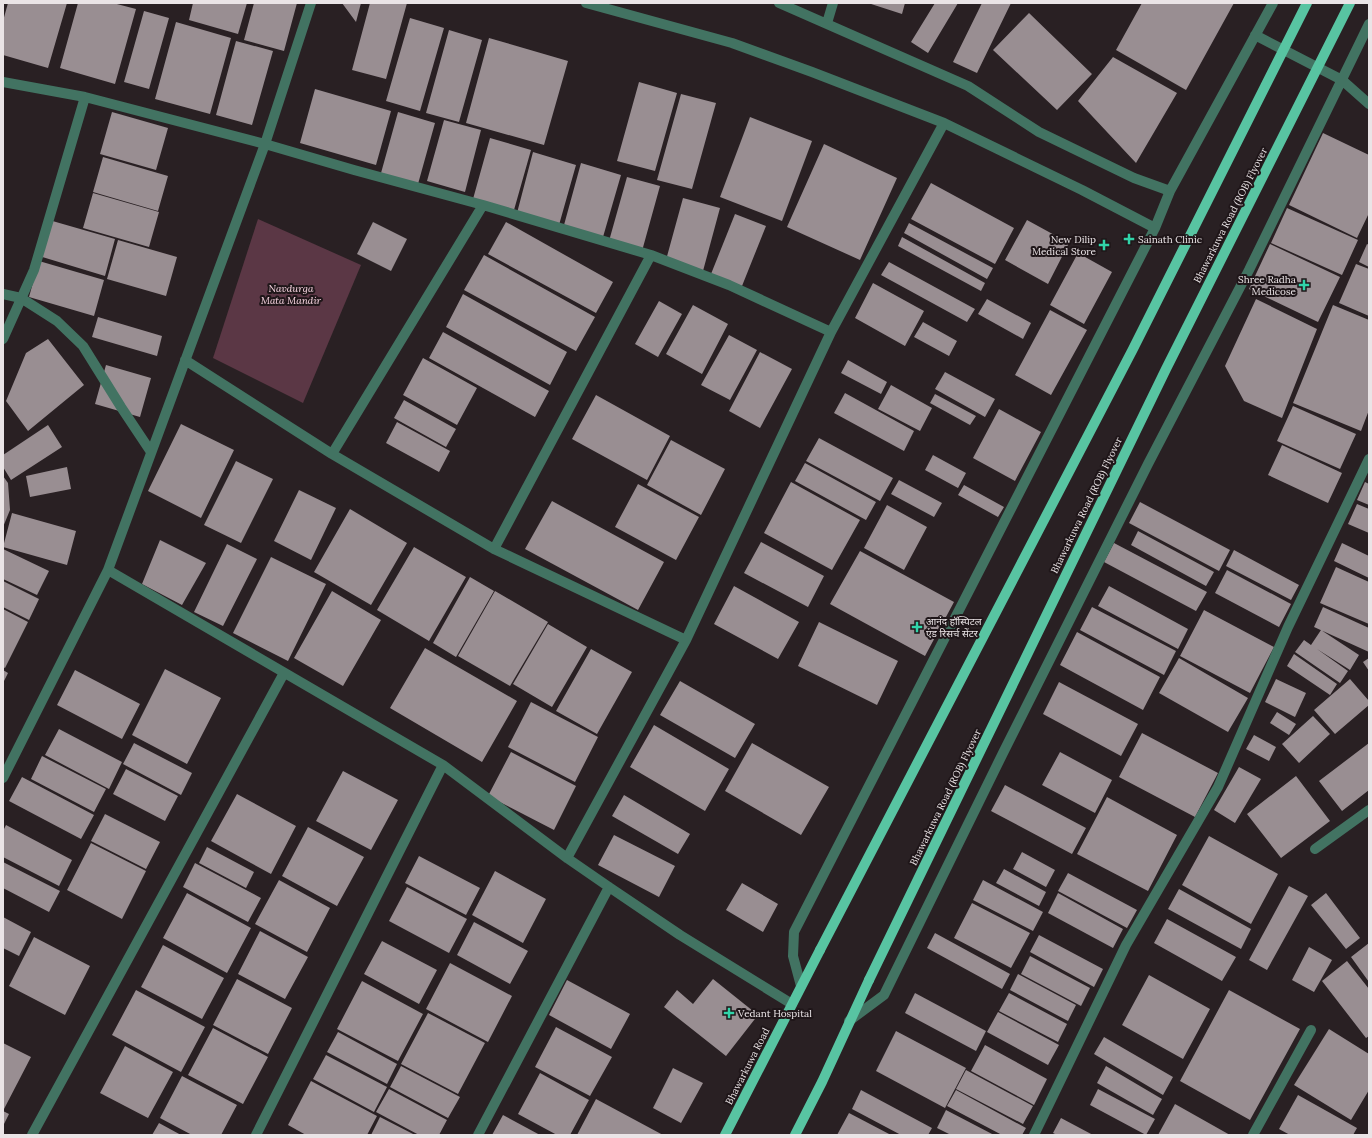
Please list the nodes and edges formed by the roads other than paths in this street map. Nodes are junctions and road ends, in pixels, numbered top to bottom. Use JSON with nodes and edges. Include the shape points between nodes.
{"nodes":[{"id":1,"x":312,"y":3,"type":"edge"},
{"id":2,"x":586,"y":3,"type":"edge"},
{"id":3,"x":779,"y":3,"type":"edge"},
{"id":4,"x":833,"y":3,"type":"edge"},
{"id":5,"x":1273,"y":3,"type":"edge"},
{"id":6,"x":1307,"y":3,"type":"edge"},
{"id":7,"x":1350,"y":3,"type":"edge"},
{"id":8,"x":827,"y":24,"type":"junction"},
{"id":9,"x":1369,"y":24,"type":"edge"},
{"id":10,"x":1255,"y":35,"type":"junction"},
{"id":11,"x":1342,"y":80,"type":"junction"},
{"id":12,"x":3,"y":82,"type":"edge"},
{"id":13,"x":85,"y":98,"type":"junction"},
{"id":14,"x":1369,"y":104,"type":"edge"},
{"id":15,"x":944,"y":123,"type":"junction"},
{"id":16,"x":265,"y":144,"type":"junction"},
{"id":17,"x":1170,"y":191,"type":"junction"},
{"id":18,"x":483,"y":205,"type":"junction"},
{"id":19,"x":1155,"y":228,"type":"junction"},
{"id":20,"x":651,"y":256,"type":"junction"},
{"id":21,"x":3,"y":294,"type":"edge"},
{"id":22,"x":21,"y":298,"type":"junction"},
{"id":23,"x":831,"y":332,"type":"junction"},
{"id":24,"x":3,"y":339,"type":"edge"},
{"id":25,"x":185,"y":360,"type":"junction"},
{"id":26,"x":151,"y":452,"type":"junction"},
{"id":27,"x":332,"y":454,"type":"junction"},
{"id":28,"x":1369,"y":459,"type":"edge"},
{"id":29,"x":494,"y":549,"type":"junction"},
{"id":30,"x":108,"y":570,"type":"junction"},
{"id":31,"x":686,"y":640,"type":"junction"},
{"id":32,"x":284,"y":673,"type":"junction"},
{"id":33,"x":443,"y":765,"type":"junction"},
{"id":34,"x":3,"y":778,"type":"edge"},
{"id":35,"x":1369,"y":810,"type":"edge"},
{"id":36,"x":1315,"y":849,"type":"dead end"},
{"id":37,"x":567,"y":858,"type":"junction"},
{"id":38,"x":609,"y":887,"type":"junction"},
{"id":39,"x":801,"y":986,"type":"junction"},
{"id":40,"x":792,"y":1004,"type":"junction"},
{"id":41,"x":849,"y":1021,"type":"junction"},
{"id":42,"x":1311,"y":1030,"type":"dead end"},
{"id":43,"x":32,"y":1135,"type":"edge"},
{"id":44,"x":256,"y":1135,"type":"edge"},
{"id":45,"x":478,"y":1135,"type":"edge"},
{"id":46,"x":725,"y":1135,"type":"edge"},
{"id":47,"x":794,"y":1135,"type":"edge"},
{"id":48,"x":1034,"y":1135,"type":"edge"},
{"id":49,"x":1253,"y":1135,"type":"edge"}],
"edges":[{"from":1,"to":16,"type":"street"},
{"from":2,"to":15,"type":"street","via":[[732,43]]},
{"from":3,"to":8,"type":"street"},
{"from":4,"to":8,"type":"street"},
{"from":5,"to":10,"type":"street"},
{"from":6,"to":39,"type":"main road","bridge":true,"via":[[1133,349]]},
{"from":7,"to":41,"type":"main road","name":"Bhawarkuwa Road (ROB) Flyover","bridge":true,"via":[[1166,369]]},
{"from":8,"to":17,"type":"street","via":[[968,86],[1039,132],[1134,178]]},
{"from":9,"to":11,"type":"street"},
{"from":10,"to":11,"type":"street"},
{"from":10,"to":17,"type":"street"},
{"from":11,"to":14,"type":"street"},
{"from":11,"to":41,"type":"street","via":[[884,995]]},
{"from":12,"to":13,"type":"street"},
{"from":13,"to":16,"type":"street"},
{"from":13,"to":22,"type":"street","via":[[34,270]]},
{"from":15,"to":19,"type":"street"},
{"from":15,"to":23,"type":"street"},
{"from":16,"to":18,"type":"street"},
{"from":16,"to":25,"type":"street"},
{"from":17,"to":19,"type":"street"},
{"from":18,"to":20,"type":"street"},
{"from":18,"to":27,"type":"street"},
{"from":19,"to":39,"type":"street","via":[[794,932],[793,956]]},
{"from":20,"to":23,"type":"street","via":[[729,285]]},
{"from":20,"to":29,"type":"street"},
{"from":21,"to":22,"type":"street"},
{"from":22,"to":24,"type":"street"},
{"from":22,"to":26,"type":"street","via":[[57,321],[84,346]]},
{"from":23,"to":31,"type":"street"},
{"from":25,"to":26,"type":"street"},
{"from":25,"to":27,"type":"street"},
{"from":26,"to":30,"type":"street"},
{"from":27,"to":29,"type":"street"},
{"from":28,"to":48,"type":"street","via":[[1288,627],[1218,786],[1126,945]]},
{"from":29,"to":31,"type":"street"},
{"from":30,"to":32,"type":"street"},
{"from":30,"to":34,"type":"street"},
{"from":31,"to":37,"type":"street"},
{"from":32,"to":33,"type":"street"},
{"from":32,"to":43,"type":"street"},
{"from":33,"to":37,"type":"street"},
{"from":33,"to":44,"type":"street"},
{"from":35,"to":36,"type":"street"},
{"from":37,"to":38,"type":"street"},
{"from":38,"to":40,"type":"street","via":[[680,935]]},
{"from":38,"to":45,"type":"street"},
{"from":39,"to":40,"type":"main road","name":"Bhawarkuwa Road"},
{"from":40,"to":46,"type":"main road","name":"Bhawarkuwa Road"},
{"from":41,"to":47,"type":"main road","via":[[822,1082]]},
{"from":42,"to":49,"type":"street"}]}
